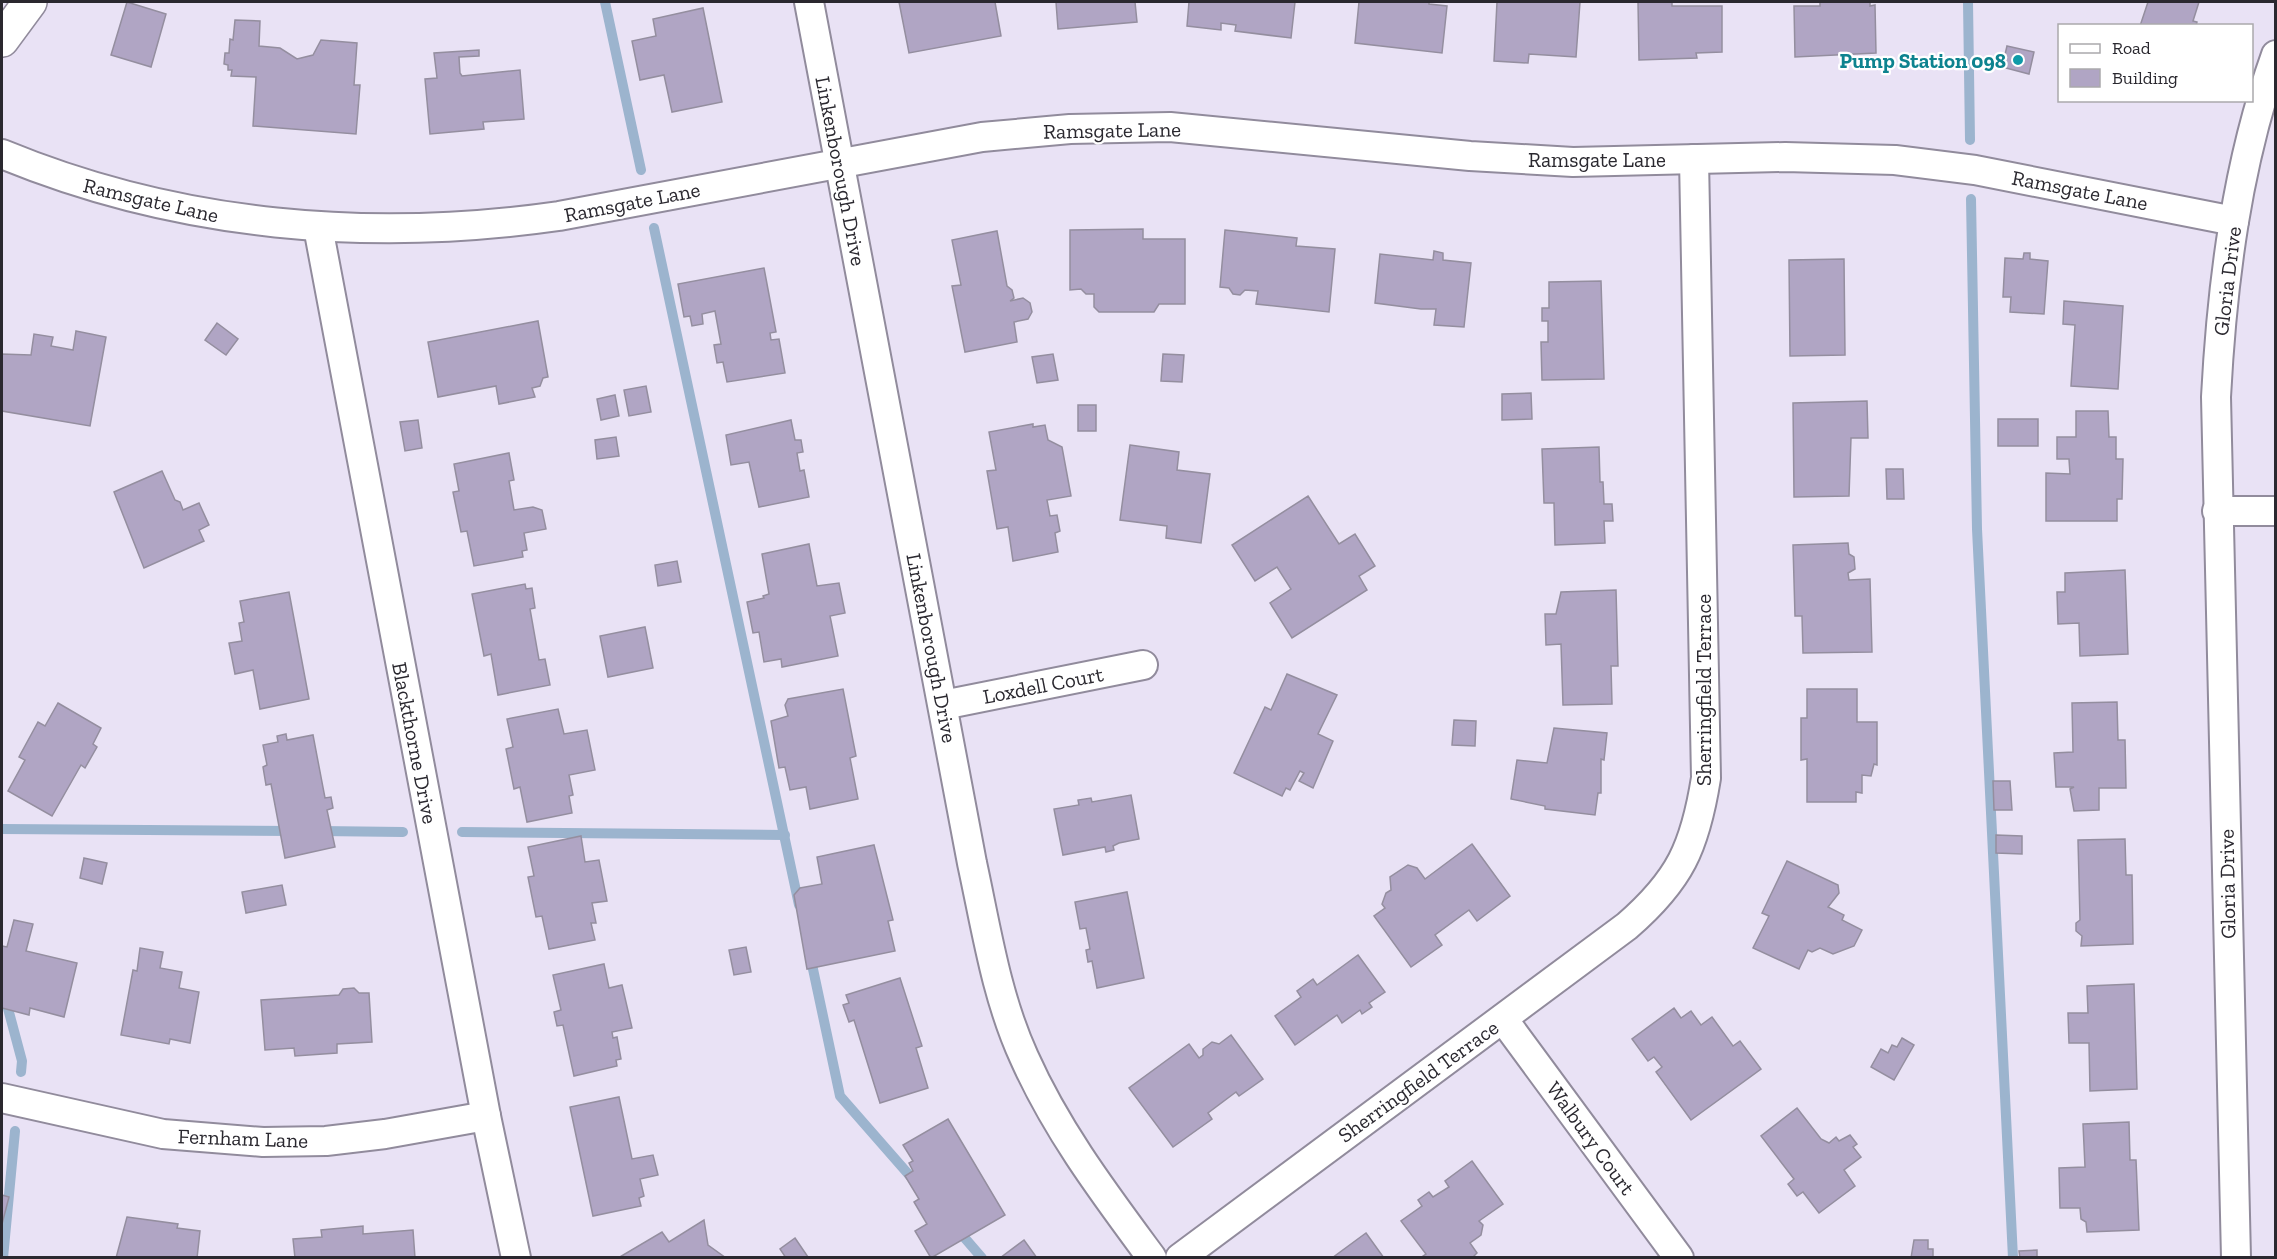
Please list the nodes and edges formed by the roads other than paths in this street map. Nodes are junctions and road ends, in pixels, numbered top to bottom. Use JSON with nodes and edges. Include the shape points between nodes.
{"nodes":[{"id":1,"x":30,"y":2,"type":"edge"},
{"id":2,"x":809,"y":2,"type":"edge"},
{"id":3,"x":2,"y":40,"type":"edge"},
{"id":4,"x":2276,"y":55,"type":"edge"},
{"id":5,"x":2,"y":154,"type":"edge"},
{"id":6,"x":1694,"y":159,"type":"junction"},
{"id":7,"x":839,"y":162,"type":"junction"},
{"id":8,"x":2234,"y":220,"type":"junction"},
{"id":9,"x":318,"y":227,"type":"junction"},
{"id":10,"x":2276,"y":511,"type":"edge"},
{"id":11,"x":2217,"y":512,"type":"junction"},
{"id":12,"x":1143,"y":665,"type":"dead end"},
{"id":13,"x":943,"y":705,"type":"junction"},
{"id":14,"x":1503,"y":1019,"type":"junction"},
{"id":15,"x":2,"y":1098,"type":"edge"},
{"id":16,"x":486,"y":1116,"type":"junction"},
{"id":17,"x":516,"y":1257,"type":"edge"},
{"id":18,"x":1152,"y":1257,"type":"edge"},
{"id":19,"x":1180,"y":1257,"type":"edge"},
{"id":20,"x":1679,"y":1257,"type":"edge"},
{"id":21,"x":2236,"y":1257,"type":"edge"}],
"edges":[{"from":1,"to":3,"type":"main road"},
{"from":2,"to":7,"type":"street","name":"Linkenborough Drive"},
{"from":4,"to":8,"type":"street","name":"Gloria Drive","via":[[2240,184]]},
{"from":5,"to":9,"type":"street","name":"Ramsgate Lane","via":[[120,196],[235,219]]},
{"from":6,"to":7,"type":"street","name":"Ramsgate Lane","via":[[1539,160],[1170,127],[1070,129],[982,137]]},
{"from":6,"to":8,"type":"street","name":"Ramsgate Lane","via":[[1895,160],[1975,170]]},
{"from":6,"to":14,"type":"street","name":"Sherringfield Terrace","via":[[1706,778],[1700,815],[1687,852],[1670,885],[1657,900]]},
{"from":7,"to":9,"type":"street","name":"Ramsgate Lane","via":[[495,225],[393,230]]},
{"from":7,"to":13,"type":"street","name":"Linkenborough Drive"},
{"from":8,"to":11,"type":"street","name":"Gloria Drive","via":[[2219,331]]},
{"from":9,"to":16,"type":"street","name":"Blackthorne Drive"},
{"from":10,"to":11,"type":"street"},
{"from":11,"to":21,"type":"street","name":"Gloria Drive"},
{"from":12,"to":13,"type":"street","name":"Loxdell Court"},
{"from":13,"to":18,"type":"street","name":"Linkenborough Drive","via":[[997,976],[1023,1055],[1072,1149]]},
{"from":14,"to":19,"type":"street","name":"Sherringfield Terrace"},
{"from":14,"to":20,"type":"street","name":"Walbury Court"},
{"from":15,"to":16,"type":"street","name":"Fernham Lane","via":[[163,1134],[263,1142],[326,1141]]},
{"from":16,"to":17,"type":"street","name":"Blackthorne Drive"}]}
